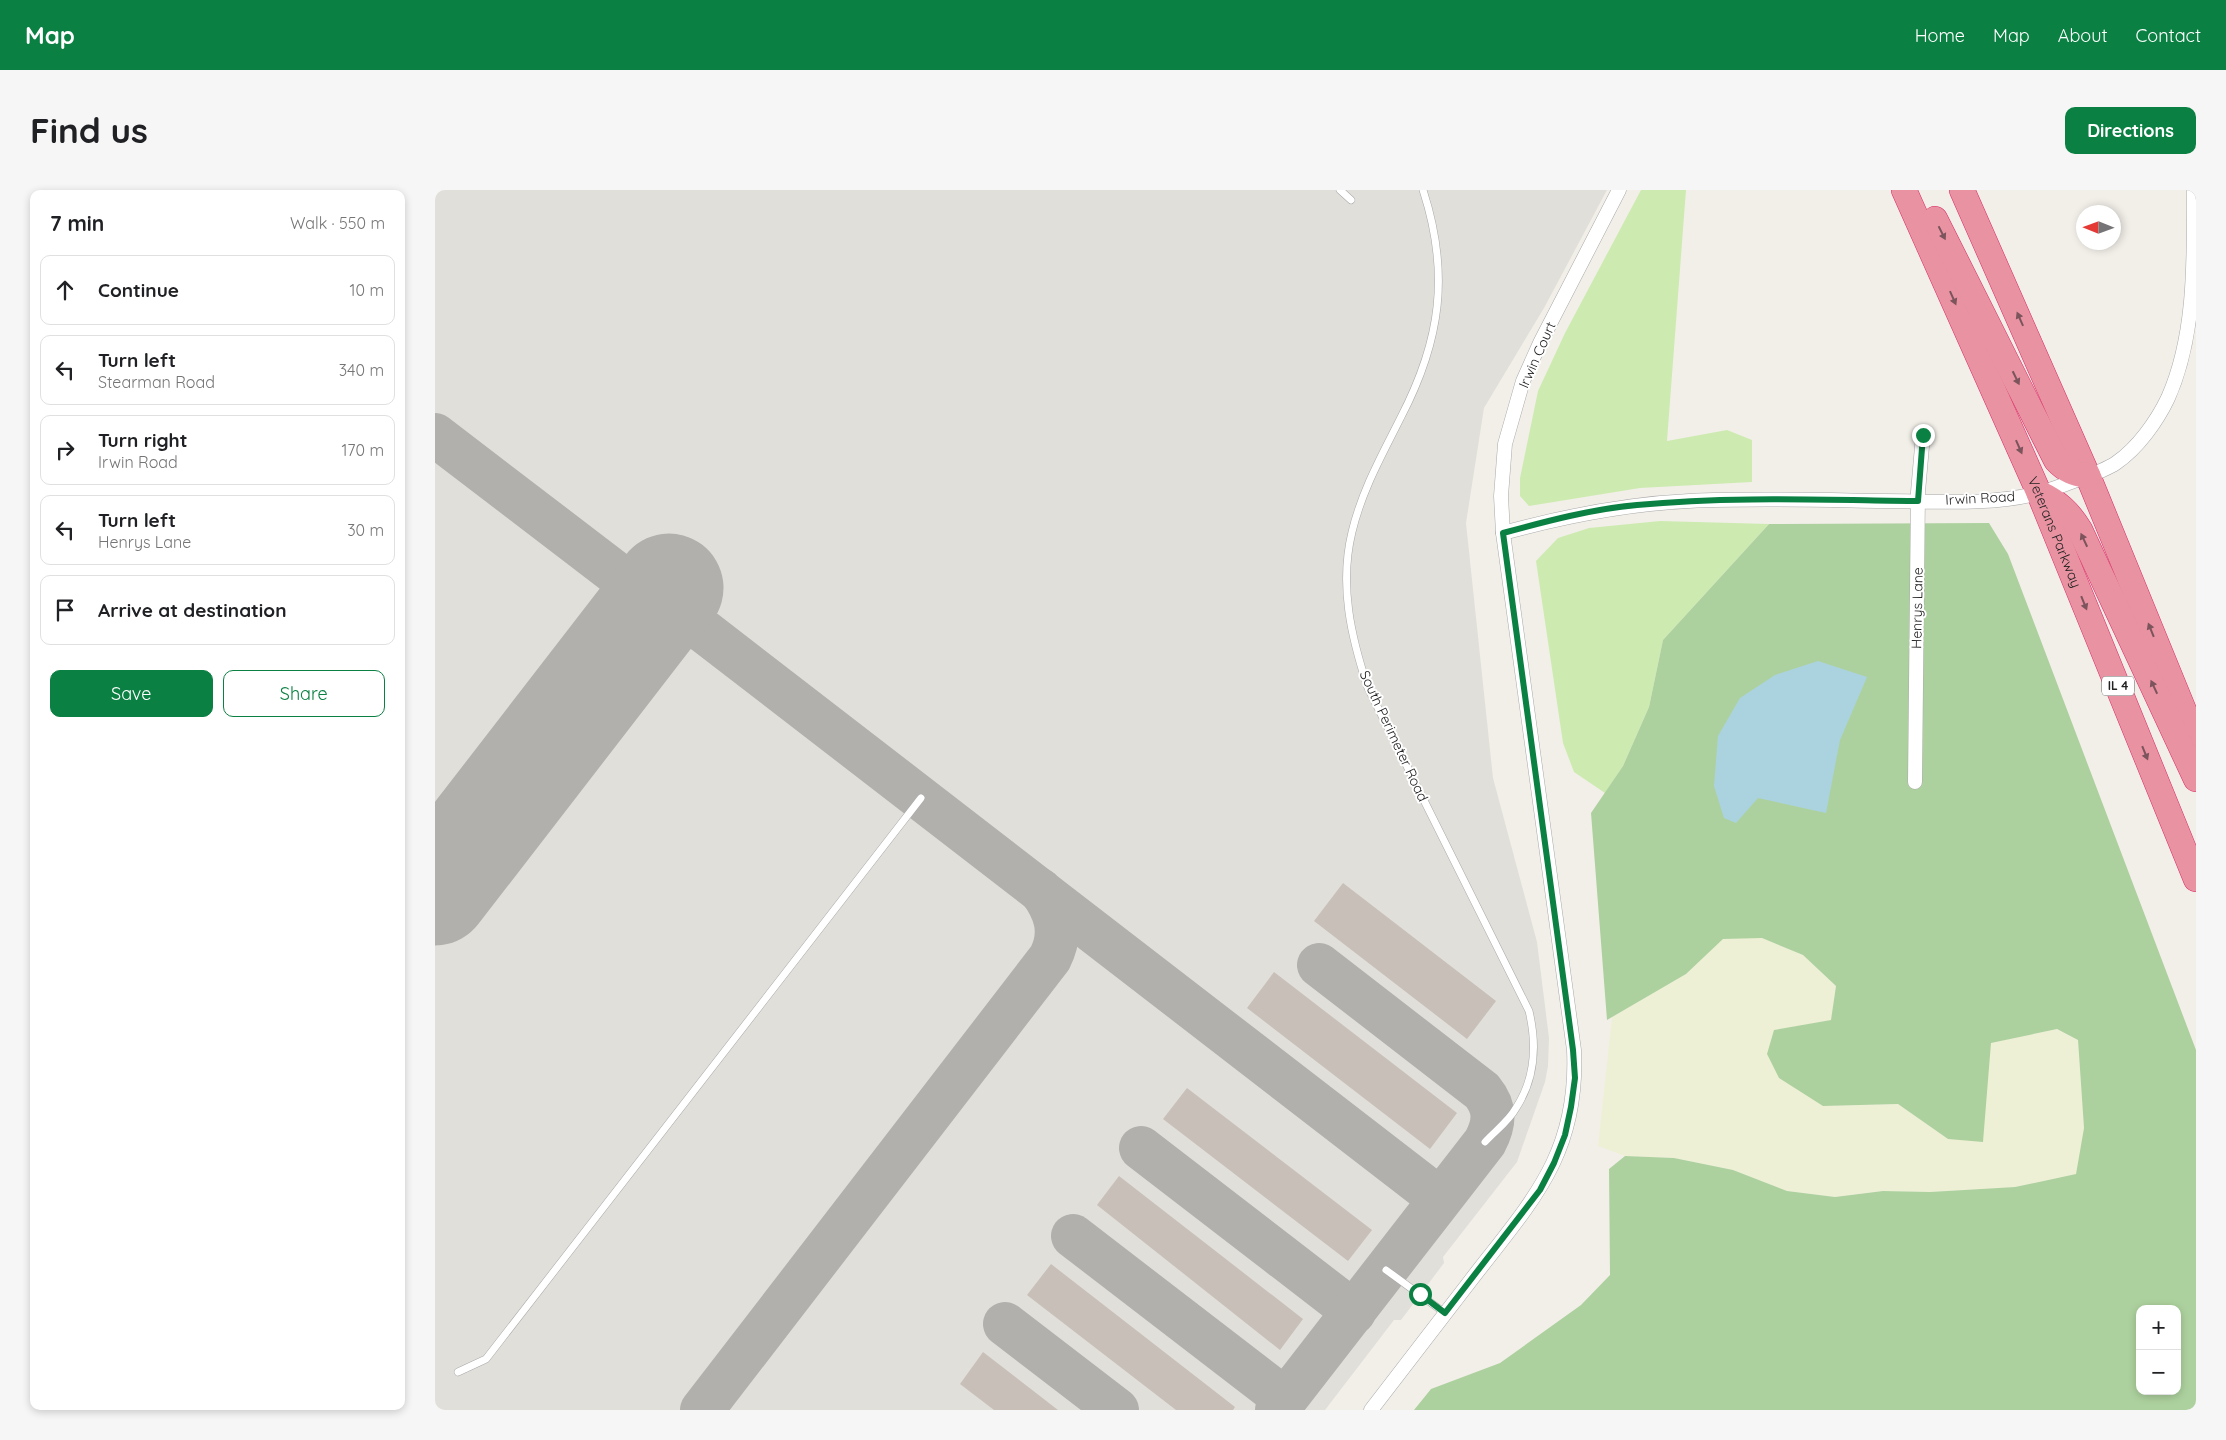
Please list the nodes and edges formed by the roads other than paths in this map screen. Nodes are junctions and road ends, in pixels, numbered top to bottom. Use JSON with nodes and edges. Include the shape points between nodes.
{"nodes":[{"id":1,"x":1340,"y":190,"type":"edge"},
{"id":2,"x":1423,"y":190,"type":"edge"},
{"id":3,"x":1619,"y":190,"type":"edge"},
{"id":4,"x":1904,"y":190,"type":"edge"},
{"id":5,"x":1920,"y":190,"type":"edge"},
{"id":6,"x":1962,"y":190,"type":"edge"},
{"id":7,"x":2194,"y":190,"type":"edge"},
{"id":8,"x":1351,"y":200,"type":"dead end"},
{"id":9,"x":2195,"y":221,"type":"edge"},
{"id":10,"x":1923,"y":435,"type":"dead end"},
{"id":11,"x":2088,"y":476,"type":"junction"},
{"id":12,"x":2039,"y":493,"type":"junction"},
{"id":13,"x":1918,"y":501,"type":"junction"},
{"id":14,"x":1503,"y":533,"type":"junction"},
{"id":15,"x":2196,"y":740,"type":"edge"},
{"id":16,"x":2196,"y":779,"type":"edge"},
{"id":17,"x":1915,"y":782,"type":"dead end"},
{"id":18,"x":921,"y":798,"type":"dead end"},
{"id":19,"x":2196,"y":879,"type":"edge"},
{"id":20,"x":1485,"y":1142,"type":"dead end"},
{"id":21,"x":1386,"y":1270,"type":"dead end"},
{"id":22,"x":1445,"y":1313,"type":"junction"},
{"id":23,"x":458,"y":1372,"type":"dead end"},
{"id":24,"x":1371,"y":1410,"type":"edge"}],
"edges":[{"from":1,"to":8,"type":"lane"},
{"from":2,"to":20,"type":"lane","name":"South Perimeter Road","via":[[1437,238],[1439,259],[1435,326],[1421,375],[1371,474],[1360,504],[1352,534],[1347,589],[1355,650],[1368,688],[1529,1012],[1535,1046],[1525,1094],[1516,1110]]},
{"from":3,"to":14,"type":"street","name":"Irwin Court","via":[[1523,381],[1505,444],[1501,496]]},
{"from":4,"to":12,"type":"highway","name":"Veterans Parkway","number":"IL 4","one_way":true},
{"from":5,"to":11,"type":"highway","one_way":true,"via":[[2056,460],[2072,473]]},
{"from":11,"to":6,"type":"highway","one_way":true},
{"from":7,"to":9,"type":"street","name":"Irwin Road"},
{"from":9,"to":11,"type":"street","name":"Irwin Road","via":[[2193,303],[2188,343],[2177,379],[2158,415],[2131,450],[2116,463]]},
{"from":10,"to":13,"type":"street","name":"Henrys Lane"},
{"from":11,"to":12,"type":"street","name":"Irwin Road"},
{"from":15,"to":11,"type":"highway","one_way":true},
{"from":12,"to":13,"type":"street","name":"Irwin Road","via":[[1993,500]]},
{"from":16,"to":12,"type":"highway","one_way":true,"via":[[2080,530],[2071,515]]},
{"from":12,"to":19,"type":"highway","name":"Veterans Parkway","number":"IL 4","one_way":true},
{"from":13,"to":14,"type":"street","name":"Irwin Road","via":[[1727,500],[1655,504],[1612,508]]},
{"from":13,"to":17,"type":"street","name":"Henrys Lane"},
{"from":14,"to":22,"type":"street","name":"Irwin Court","via":[[1575,1078],[1565,1135],[1540,1190]]},
{"from":18,"to":23,"type":"lane","via":[[486,1359]]},
{"from":21,"to":22,"type":"lane"},
{"from":22,"to":24,"type":"street","name":"Irwin Court"}]}
